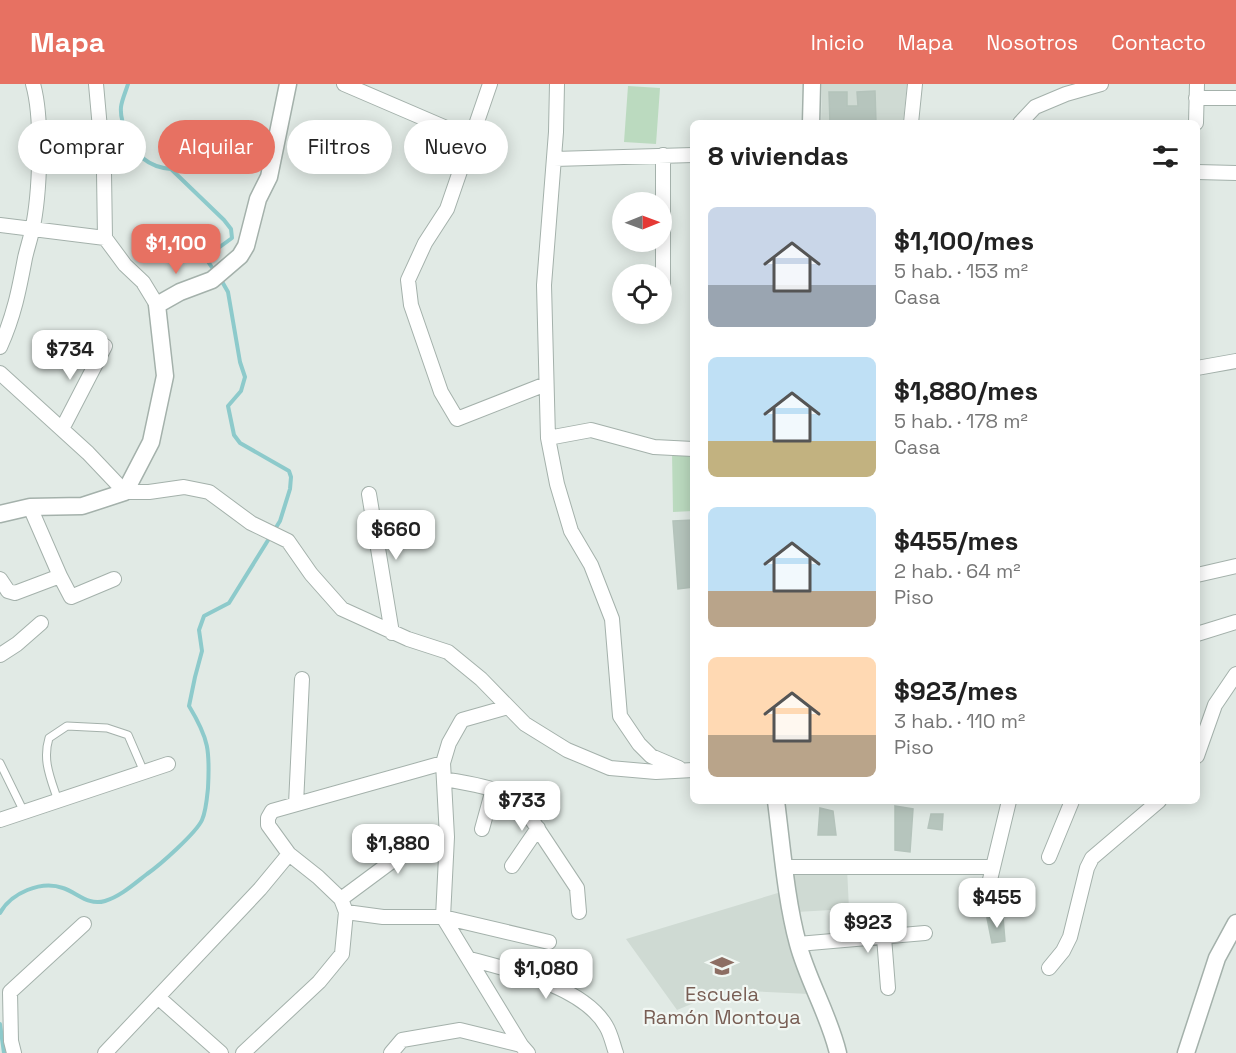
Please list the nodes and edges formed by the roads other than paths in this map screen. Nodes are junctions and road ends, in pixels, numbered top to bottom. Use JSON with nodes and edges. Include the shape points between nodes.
{"nodes":[{"id":1,"x":33,"y":84,"type":"edge"},
{"id":2,"x":96,"y":84,"type":"edge"},
{"id":3,"x":288,"y":84,"type":"edge"},
{"id":4,"x":344,"y":84,"type":"edge"},
{"id":5,"x":490,"y":84,"type":"edge"},
{"id":6,"x":557,"y":84,"type":"edge"},
{"id":7,"x":812,"y":84,"type":"edge"},
{"id":8,"x":915,"y":84,"type":"edge"},
{"id":9,"x":1101,"y":84,"type":"edge"},
{"id":10,"x":1196,"y":91,"type":"edge"},
{"id":11,"x":1236,"y":98,"type":"edge"},
{"id":12,"x":428,"y":120,"type":"edge"},
{"id":13,"x":478,"y":120,"type":"edge"},
{"id":14,"x":811,"y":120,"type":"edge"},
{"id":15,"x":911,"y":120,"type":"edge"},
{"id":16,"x":1023,"y":120,"type":"edge"},
{"id":17,"x":1196,"y":120,"type":"edge"},
{"id":18,"x":663,"y":155,"type":"junction"},
{"id":19,"x":690,"y":155,"type":"edge"},
{"id":20,"x":554,"y":159,"type":"junction"},
{"id":21,"x":1200,"y":172,"type":"edge"},
{"id":22,"x":1236,"y":173,"type":"edge"},
{"id":23,"x":460,"y":174,"type":"edge"},
{"id":24,"x":0,"y":225,"type":"edge"},
{"id":25,"x":32,"y":230,"type":"junction"},
{"id":26,"x":105,"y":238,"type":"junction"},
{"id":27,"x":663,"y":264,"type":"edge"},
{"id":28,"x":158,"y":305,"type":"junction"},
{"id":29,"x":105,"y":346,"type":"dead end"},
{"id":30,"x":0,"y":347,"type":"edge"},
{"id":31,"x":1236,"y":361,"type":"edge"},
{"id":32,"x":1200,"y":367,"type":"edge"},
{"id":33,"x":0,"y":373,"type":"edge"},
{"id":34,"x":546,"y":384,"type":"junction"},
{"id":35,"x":62,"y":429,"type":"junction"},
{"id":36,"x":548,"y":438,"type":"junction"},
{"id":37,"x":690,"y":449,"type":"edge"},
{"id":38,"x":125,"y":492,"type":"junction"},
{"id":39,"x":369,"y":494,"type":"dead end"},
{"id":40,"x":30,"y":507,"type":"junction"},
{"id":41,"x":0,"y":514,"type":"edge"},
{"id":42,"x":1236,"y":566,"type":"edge"},
{"id":43,"x":1200,"y":574,"type":"edge"},
{"id":44,"x":60,"y":576,"type":"junction"},
{"id":45,"x":0,"y":579,"type":"edge"},
{"id":46,"x":114,"y":579,"type":"dead end"},
{"id":47,"x":1236,"y":622,"type":"edge"},
{"id":48,"x":41,"y":623,"type":"dead end"},
{"id":49,"x":392,"y":633,"type":"junction"},
{"id":50,"x":1200,"y":633,"type":"edge"},
{"id":51,"x":0,"y":655,"type":"edge"},
{"id":52,"x":1236,"y":674,"type":"edge"},
{"id":53,"x":302,"y":679,"type":"dead end"},
{"id":54,"x":508,"y":707,"type":"junction"},
{"id":55,"x":1200,"y":748,"type":"edge"},
{"id":56,"x":0,"y":763,"type":"edge"},
{"id":57,"x":443,"y":763,"type":"junction"},
{"id":58,"x":168,"y":764,"type":"dead end"},
{"id":59,"x":688,"y":770,"type":"edge"},
{"id":60,"x":144,"y":772,"type":"junction"},
{"id":61,"x":444,"y":779,"type":"junction"},
{"id":62,"x":493,"y":789,"type":"junction"},
{"id":63,"x":59,"y":802,"type":"junction"},
{"id":64,"x":296,"y":804,"type":"junction"},
{"id":65,"x":776,"y":804,"type":"edge"},
{"id":66,"x":1008,"y":804,"type":"edge"},
{"id":67,"x":1071,"y":804,"type":"edge"},
{"id":68,"x":1155,"y":804,"type":"edge"},
{"id":69,"x":24,"y":812,"type":"junction"},
{"id":70,"x":0,"y":820,"type":"edge"},
{"id":71,"x":538,"y":828,"type":"junction"},
{"id":72,"x":482,"y":829,"type":"dead end"},
{"id":73,"x":447,"y":837,"type":"junction"},
{"id":74,"x":289,"y":854,"type":"junction"},
{"id":75,"x":1049,"y":856,"type":"dead end"},
{"id":76,"x":512,"y":866,"type":"dead end"},
{"id":77,"x":784,"y":867,"type":"junction"},
{"id":78,"x":993,"y":867,"type":"junction"},
{"id":79,"x":987,"y":888,"type":"dead end"},
{"id":80,"x":344,"y":906,"type":"junction"},
{"id":81,"x":579,"y":912,"type":"dead end"},
{"id":82,"x":442,"y":916,"type":"junction"},
{"id":83,"x":1236,"y":923,"type":"edge"},
{"id":84,"x":84,"y":924,"type":"dead end"},
{"id":85,"x":925,"y":933,"type":"dead end"},
{"id":86,"x":884,"y":937,"type":"junction"},
{"id":87,"x":549,"y":942,"type":"dead end"},
{"id":88,"x":798,"y":944,"type":"junction"},
{"id":89,"x":470,"y":959,"type":"junction"},
{"id":90,"x":1049,"y":968,"type":"dead end"},
{"id":91,"x":888,"y":988,"type":"dead end"},
{"id":92,"x":159,"y":998,"type":"junction"},
{"id":93,"x":524,"y":1049,"type":"edge"},
{"id":94,"x":14,"y":1053,"type":"edge"},
{"id":95,"x":105,"y":1053,"type":"edge"},
{"id":96,"x":221,"y":1053,"type":"edge"},
{"id":97,"x":243,"y":1053,"type":"edge"},
{"id":98,"x":391,"y":1053,"type":"edge"},
{"id":99,"x":616,"y":1053,"type":"edge"},
{"id":100,"x":838,"y":1053,"type":"edge"},
{"id":101,"x":1186,"y":1053,"type":"edge"}],
"edges":[{"from":1,"to":25,"type":"street","via":[[39,145]]},
{"from":2,"to":26,"type":"street"},
{"from":3,"to":28,"type":"street","via":[[268,177],[246,246],[218,276]]},
{"from":4,"to":12,"type":"street"},
{"from":5,"to":13,"type":"street"},
{"from":6,"to":20,"type":"street"},
{"from":7,"to":14,"type":"street"},
{"from":8,"to":15,"type":"street"},
{"from":9,"to":16,"type":"street","via":[[1035,107]]},
{"from":10,"to":11,"type":"street"},
{"from":10,"to":17,"type":"street"},
{"from":18,"to":19,"type":"street"},
{"from":18,"to":20,"type":"street"},
{"from":18,"to":27,"type":"street"},
{"from":20,"to":34,"type":"street","via":[[544,285]]},
{"from":21,"to":22,"type":"street"},
{"from":23,"to":34,"type":"street","via":[[447,209],[408,280],[411,305],[441,392],[457,419]]},
{"from":24,"to":25,"type":"street"},
{"from":25,"to":26,"type":"street"},
{"from":25,"to":30,"type":"street","via":[[17,303]]},
{"from":26,"to":28,"type":"street"},
{"from":28,"to":38,"type":"street","via":[[165,376],[151,442]]},
{"from":29,"to":35,"type":"street"},
{"from":31,"to":32,"type":"street"},
{"from":33,"to":35,"type":"street"},
{"from":34,"to":36,"type":"street"},
{"from":35,"to":38,"type":"street"},
{"from":36,"to":37,"type":"street","via":[[591,429],[654,447]]},
{"from":36,"to":59,"type":"street","via":[[571,531],[591,565],[612,619],[620,716],[651,756]]},
{"from":38,"to":40,"type":"street","via":[[82,506]]},
{"from":38,"to":49,"type":"street","via":[[184,487],[209,492],[251,524],[288,541],[342,609]]},
{"from":39,"to":49,"type":"street"},
{"from":40,"to":41,"type":"street"},
{"from":40,"to":44,"type":"street"},
{"from":42,"to":43,"type":"street"},
{"from":44,"to":45,"type":"street","via":[[15,593],[8,591]]},
{"from":44,"to":46,"type":"street","via":[[71,597]]},
{"from":47,"to":50,"type":"street"},
{"from":48,"to":51,"type":"street"},
{"from":49,"to":54,"type":"street","via":[[447,652]]},
{"from":52,"to":55,"type":"street","via":[[1215,705]]},
{"from":53,"to":64,"type":"street"},
{"from":54,"to":57,"type":"street","via":[[462,720]]},
{"from":54,"to":59,"type":"street","via":[[525,724],[567,750],[610,768]]},
{"from":56,"to":69,"type":"lane"},
{"from":57,"to":61,"type":"street"},
{"from":57,"to":64,"type":"street"},
{"from":58,"to":60,"type":"street"},
{"from":60,"to":63,"type":"street"},
{"from":60,"to":63,"type":"lane","via":[[128,735],[107,728],[67,726],[49,738],[45,751]]},
{"from":61,"to":62,"type":"street"},
{"from":61,"to":73,"type":"street"},
{"from":62,"to":71,"type":"street","via":[[520,802]]},
{"from":62,"to":72,"type":"street"},
{"from":63,"to":69,"type":"street"},
{"from":64,"to":74,"type":"street","via":[[272,811],[268,818],[268,825]]},
{"from":65,"to":77,"type":"street"},
{"from":66,"to":78,"type":"street"},
{"from":67,"to":75,"type":"street"},
{"from":68,"to":90,"type":"street","via":[[1092,858],[1070,937]]},
{"from":69,"to":70,"type":"street"},
{"from":71,"to":76,"type":"street"},
{"from":71,"to":81,"type":"street","via":[[577,888]]},
{"from":73,"to":80,"type":"street","via":[[403,853]]},
{"from":73,"to":82,"type":"street"},
{"from":74,"to":80,"type":"street","via":[[318,877]]},
{"from":74,"to":92,"type":"street"},
{"from":77,"to":78,"type":"street"},
{"from":77,"to":88,"type":"street"},
{"from":78,"to":79,"type":"street"},
{"from":80,"to":82,"type":"street","via":[[383,917]]},
{"from":80,"to":97,"type":"street","via":[[342,954],[319,982]]},
{"from":82,"to":87,"type":"street"},
{"from":82,"to":89,"type":"street"},
{"from":83,"to":101,"type":"street","via":[[1216,958]]},
{"from":84,"to":94,"type":"street","via":[[10,992]]},
{"from":85,"to":86,"type":"street"},
{"from":86,"to":88,"type":"street"},
{"from":86,"to":91,"type":"street"},
{"from":88,"to":100,"type":"street"},
{"from":89,"to":93,"type":"street"},
{"from":89,"to":99,"type":"street","via":[[541,980],[583,1000],[606,1026]]},
{"from":92,"to":95,"type":"street"},
{"from":92,"to":96,"type":"street"},
{"from":93,"to":98,"type":"street","via":[[460,1030],[402,1040]]}]}
